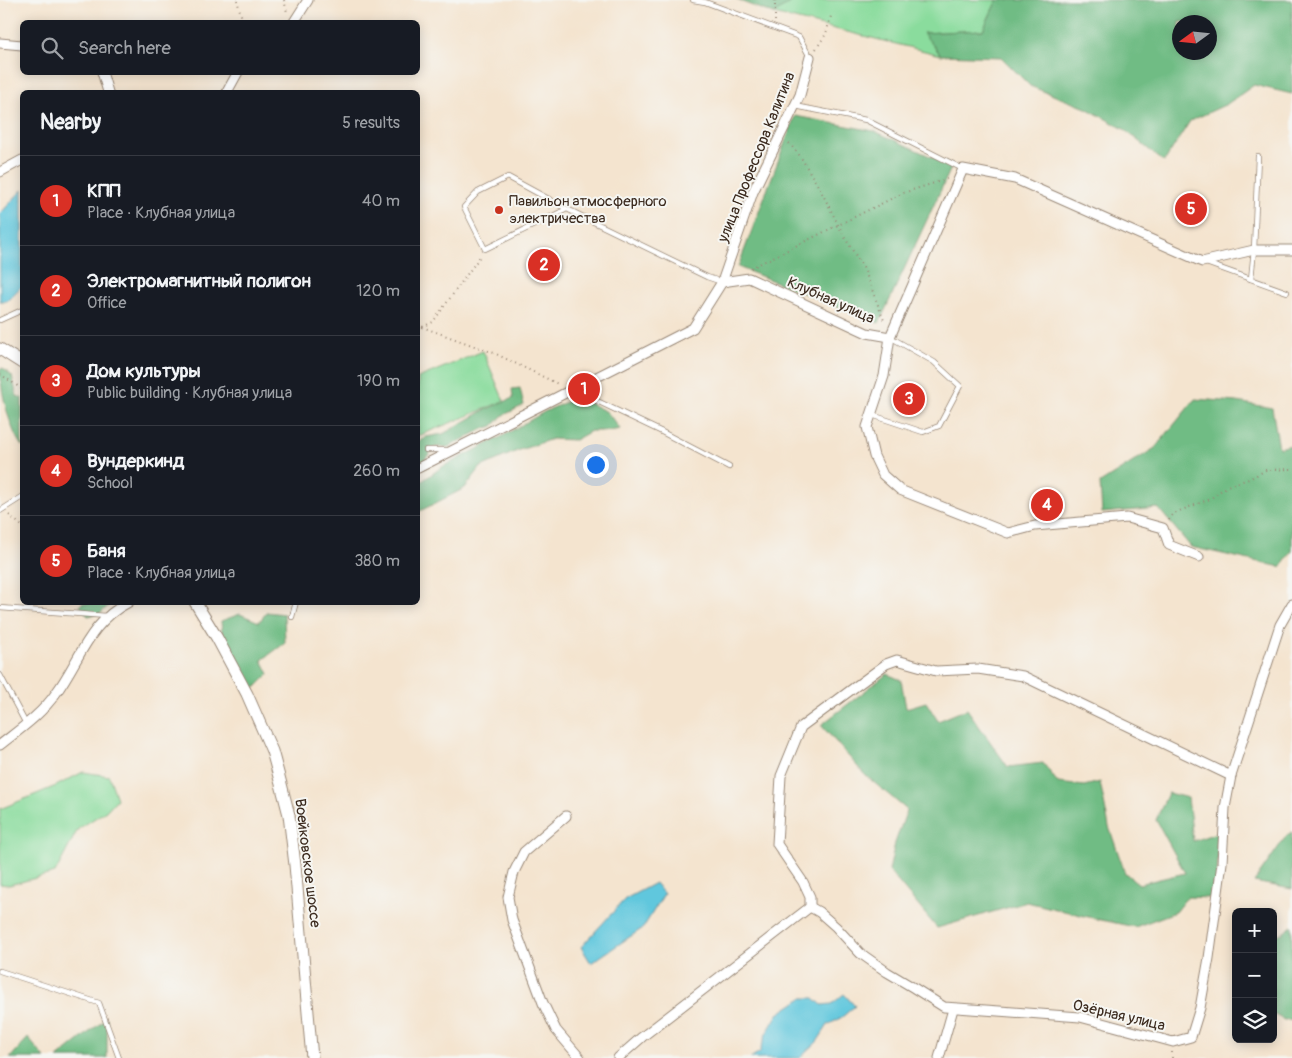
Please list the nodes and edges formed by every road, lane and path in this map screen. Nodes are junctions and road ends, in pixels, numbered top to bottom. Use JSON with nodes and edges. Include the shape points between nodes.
{"nodes":[{"id":1,"x":238,"y":0,"type":"edge"},
{"id":2,"x":284,"y":0,"type":"edge"},
{"id":3,"x":308,"y":0,"type":"edge"},
{"id":4,"x":693,"y":0,"type":"edge"},
{"id":5,"x":775,"y":0,"type":"edge"},
{"id":6,"x":831,"y":16,"type":"dead end"},
{"id":7,"x":291,"y":19,"type":"edge"},
{"id":8,"x":242,"y":20,"type":"edge"},
{"id":9,"x":775,"y":28,"type":"junction"},
{"id":10,"x":0,"y":43,"type":"edge"},
{"id":11,"x":20,"y":45,"type":"edge"},
{"id":12,"x":810,"y":57,"type":"junction"},
{"id":13,"x":103,"y":75,"type":"edge"},
{"id":14,"x":236,"y":75,"type":"edge"},
{"id":15,"x":107,"y":90,"type":"edge"},
{"id":16,"x":228,"y":90,"type":"edge"},
{"id":17,"x":794,"y":106,"type":"junction"},
{"id":18,"x":781,"y":134,"type":"junction"},
{"id":19,"x":1258,"y":156,"type":"dead end"},
{"id":20,"x":20,"y":161,"type":"edge"},
{"id":21,"x":963,"y":169,"type":"junction"},
{"id":22,"x":0,"y":172,"type":"edge"},
{"id":23,"x":567,"y":208,"type":"junction"},
{"id":24,"x":838,"y":224,"type":"junction"},
{"id":25,"x":485,"y":249,"type":"junction"},
{"id":26,"x":1254,"y":250,"type":"junction"},
{"id":27,"x":1292,"y":250,"type":"edge"},
{"id":28,"x":1202,"y":262,"type":"junction"},
{"id":29,"x":747,"y":270,"type":"dead end"},
{"id":30,"x":1251,"y":279,"type":"junction"},
{"id":31,"x":722,"y":282,"type":"junction"},
{"id":32,"x":1287,"y":292,"type":"dead end"},
{"id":33,"x":20,"y":311,"type":"edge"},
{"id":34,"x":0,"y":320,"type":"edge"},
{"id":35,"x":422,"y":327,"type":"joint"},
{"id":36,"x":890,"y":337,"type":"junction"},
{"id":37,"x":0,"y":349,"type":"edge"},
{"id":38,"x":20,"y":363,"type":"edge"},
{"id":39,"x":0,"y":374,"type":"edge"},
{"id":40,"x":20,"y":388,"type":"edge"},
{"id":41,"x":571,"y":389,"type":"junction"},
{"id":42,"x":872,"y":415,"type":"junction"},
{"id":43,"x":426,"y":450,"type":"dead end"},
{"id":44,"x":452,"y":450,"type":"junction"},
{"id":45,"x":420,"y":467,"type":"edge"},
{"id":46,"x":729,"y":467,"type":"dead end"},
{"id":47,"x":1292,"y":469,"type":"edge"},
{"id":48,"x":20,"y":498,"type":"edge"},
{"id":49,"x":1,"y":509,"type":"edge"},
{"id":50,"x":20,"y":524,"type":"edge"},
{"id":51,"x":1163,"y":528,"type":"junction"},
{"id":52,"x":1200,"y":557,"type":"dead end"},
{"id":53,"x":1292,"y":604,"type":"edge"},
{"id":54,"x":125,"y":605,"type":"edge"},
{"id":55,"x":199,"y":605,"type":"edge"},
{"id":56,"x":295,"y":605,"type":"edge"},
{"id":57,"x":0,"y":608,"type":"edge"},
{"id":58,"x":108,"y":616,"type":"junction"},
{"id":59,"x":292,"y":617,"type":"dead end"},
{"id":60,"x":0,"y":675,"type":"edge"},
{"id":61,"x":26,"y":724,"type":"junction"},
{"id":62,"x":0,"y":745,"type":"edge"},
{"id":63,"x":1231,"y":776,"type":"junction"},
{"id":64,"x":566,"y":816,"type":"dead end"},
{"id":65,"x":810,"y":907,"type":"junction"},
{"id":66,"x":0,"y":971,"type":"edge"},
{"id":67,"x":953,"y":1009,"type":"junction"},
{"id":68,"x":119,"y":1058,"type":"edge"},
{"id":69,"x":312,"y":1058,"type":"edge"},
{"id":70,"x":580,"y":1058,"type":"edge"},
{"id":71,"x":618,"y":1058,"type":"edge"},
{"id":72,"x":939,"y":1058,"type":"edge"}],
"edges":[{"from":1,"to":8,"type":"path"},
{"from":2,"to":7,"type":"path"},
{"from":3,"to":7,"type":"street"},
{"from":4,"to":9,"type":"lane","name":"улица Профессора Калитина"},
{"from":5,"to":9,"type":"path"},
{"from":6,"to":12,"type":"path","via":[[826,34]]},
{"from":9,"to":12,"type":"lane","name":"улица Профессора Калитина","via":[[799,37]]},
{"from":10,"to":11,"type":"street"},
{"from":12,"to":17,"type":"street","name":"улица Профессора Калитина"},
{"from":13,"to":15,"type":"street"},
{"from":14,"to":16,"type":"street"},
{"from":17,"to":18,"type":"street","name":"улица Профессора Калитина"},
{"from":17,"to":21,"type":"lane","via":[[866,120]]},
{"from":18,"to":24,"type":"path","via":[[800,156]]},
{"from":18,"to":31,"type":"street","name":"улица Профессора Калитина","via":[[753,192]]},
{"from":19,"to":26,"type":"lane"},
{"from":20,"to":22,"type":"street"},
{"from":21,"to":24,"type":"path"},
{"from":21,"to":28,"type":"street","via":[[1015,179]]},
{"from":21,"to":36,"type":"street","name":"Клубная улица"},
{"from":23,"to":25,"type":"lane"},
{"from":23,"to":25,"type":"lane","via":[[508,177],[478,192],[464,208]]},
{"from":23,"to":31,"type":"lane"},
{"from":24,"to":29,"type":"path"},
{"from":24,"to":36,"type":"path","via":[[864,269]]},
{"from":25,"to":35,"type":"path","via":[[433,322]]},
{"from":26,"to":27,"type":"street"},
{"from":26,"to":28,"type":"street"},
{"from":26,"to":30,"type":"lane"},
{"from":28,"to":30,"type":"lane"},
{"from":30,"to":32,"type":"lane"},
{"from":31,"to":36,"type":"street","name":"Клубная улица","via":[[749,278],[867,333]]},
{"from":31,"to":41,"type":"street","via":[[693,328]]},
{"from":33,"to":34,"type":"lane"},
{"from":35,"to":41,"type":"path","via":[[494,353]]},
{"from":36,"to":42,"type":"street","via":[[884,376]]},
{"from":36,"to":42,"type":"lane","via":[[934,362],[960,386],[939,426],[923,432]]},
{"from":37,"to":38,"type":"street"},
{"from":39,"to":40,"type":"path"},
{"from":41,"to":44,"type":"street"},
{"from":41,"to":46,"type":"lane"},
{"from":42,"to":51,"type":"street","via":[[867,427],[883,476],[900,490],[1008,533],[1035,526],[1127,518]]},
{"from":43,"to":44,"type":"lane"},
{"from":44,"to":45,"type":"street"},
{"from":47,"to":51,"type":"path","via":[[1266,470],[1227,486],[1210,499],[1174,514]]},
{"from":48,"to":49,"type":"lane"},
{"from":49,"to":50,"type":"path"},
{"from":51,"to":52,"type":"street","via":[[1169,545]]},
{"from":53,"to":63,"type":"street","via":[[1280,625]]},
{"from":54,"to":58,"type":"street"},
{"from":55,"to":69,"type":"street","name":"Воейковское шоссе","via":[[247,694],[272,751],[289,815]]},
{"from":56,"to":59,"type":"lane"},
{"from":57,"to":58,"type":"lane"},
{"from":58,"to":61,"type":"street","via":[[95,628],[55,695]]},
{"from":60,"to":61,"type":"lane"},
{"from":61,"to":62,"type":"street"},
{"from":63,"to":65,"type":"street","via":[[1023,676],[978,669],[936,671],[897,660],[886,664],[801,727],[780,776],[777,844],[803,882],[810,897]]},
{"from":63,"to":67,"type":"street","name":"Озёрная улица","via":[[1209,958],[1191,1037],[1173,1042],[1080,1017]]},
{"from":64,"to":70,"type":"street","via":[[524,852],[514,872],[508,897],[512,920],[552,1024]]},
{"from":65,"to":67,"type":"street","name":"Озёрная улица","via":[[820,912],[866,958],[944,1007]]},
{"from":65,"to":71,"type":"street"},
{"from":66,"to":68,"type":"lane","via":[[99,1003]]},
{"from":67,"to":72,"type":"street"}]}
